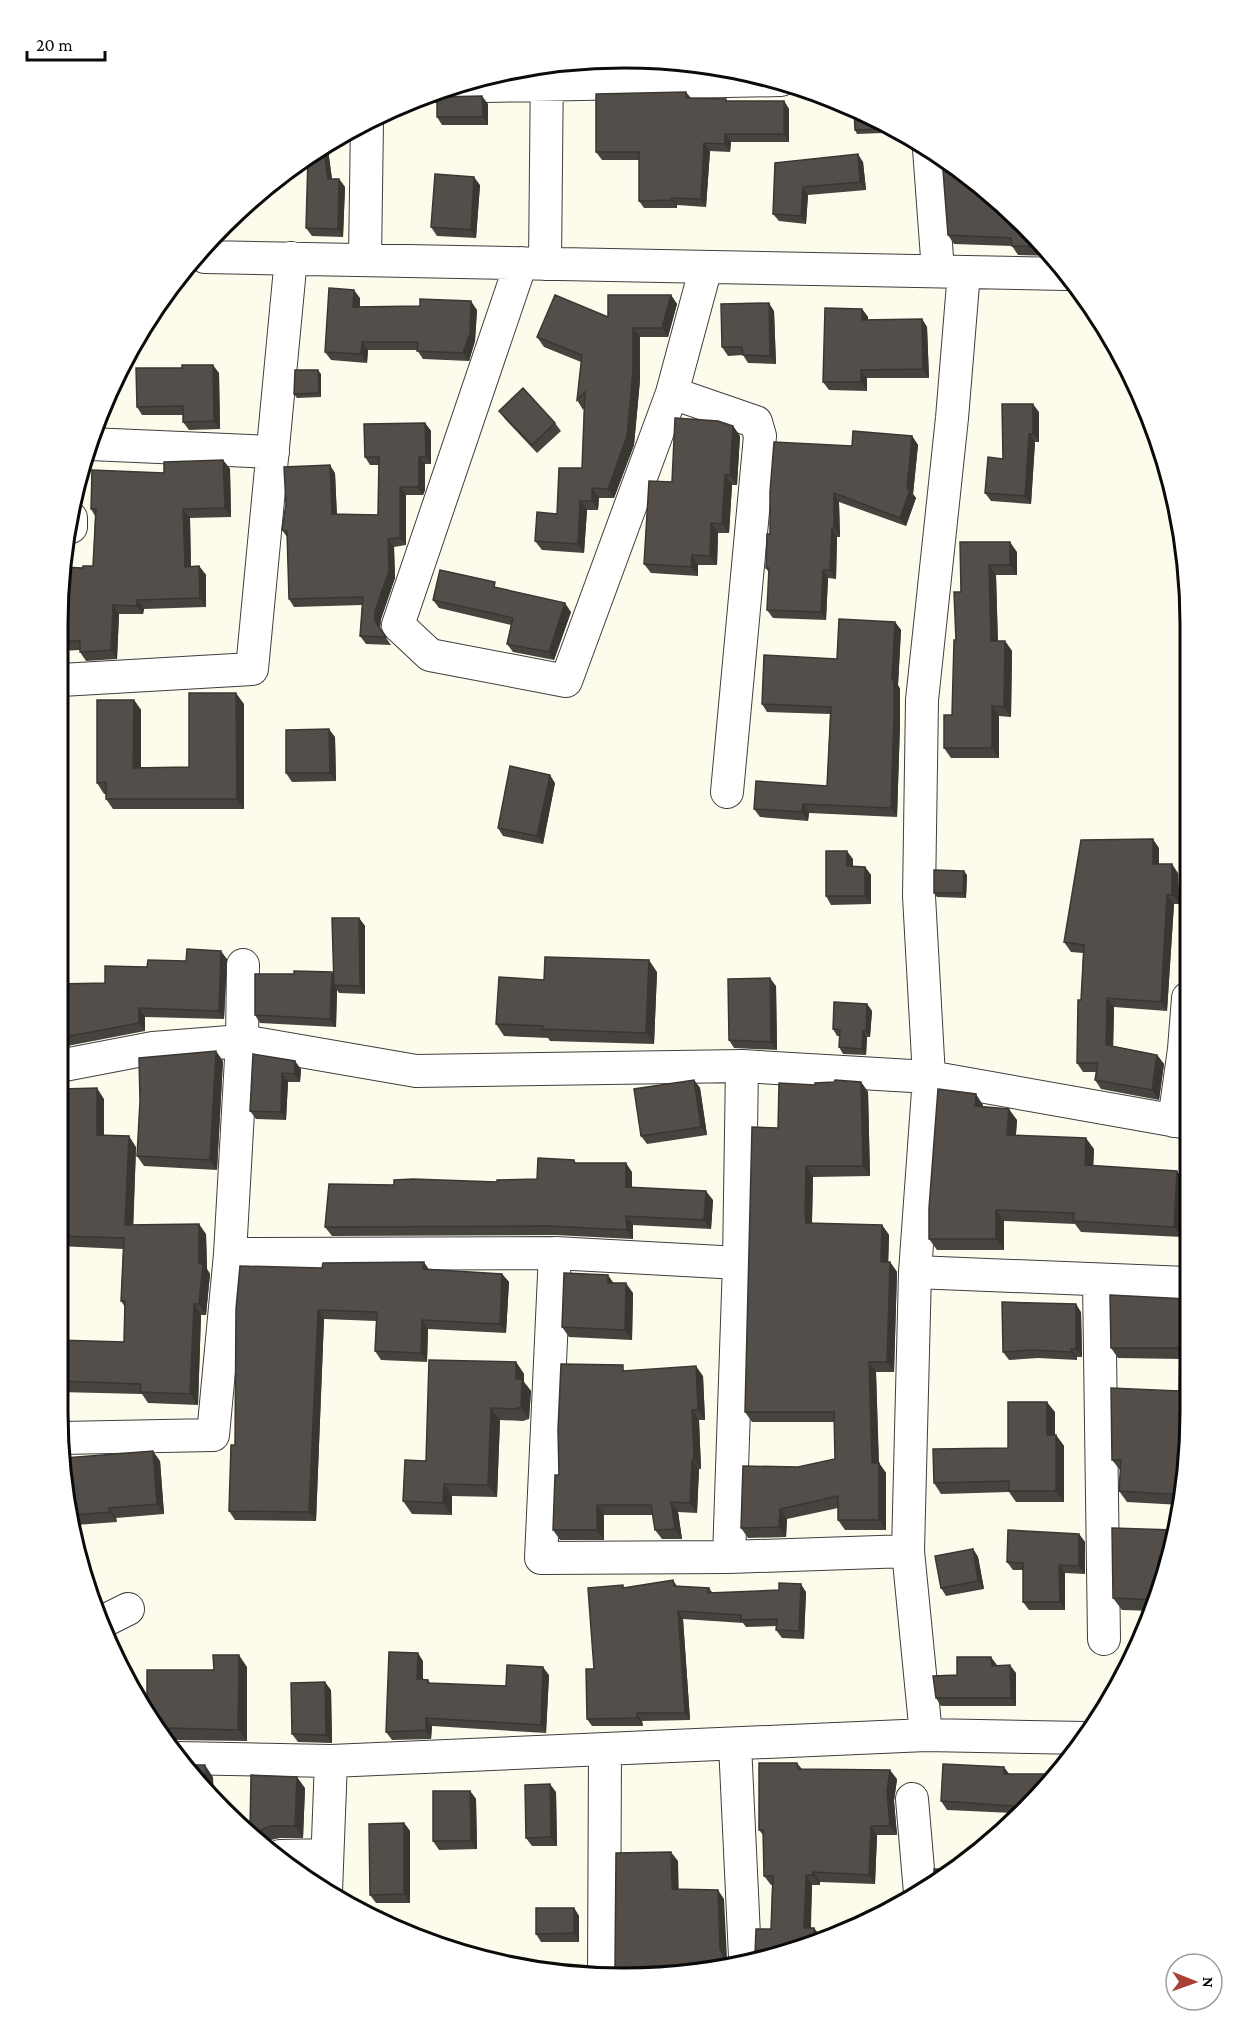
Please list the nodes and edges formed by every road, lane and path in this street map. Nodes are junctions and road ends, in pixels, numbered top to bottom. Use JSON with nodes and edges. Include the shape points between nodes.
{"nodes":[{"id":1,"x":546,"y":74,"type":"edge"},
{"id":2,"x":519,"y":77,"type":"edge"},
{"id":3,"x":737,"y":79,"type":"edge"},
{"id":4,"x":368,"y":130,"type":"edge"},
{"id":5,"x":931,"y":160,"type":"edge"},
{"id":6,"x":209,"y":253,"type":"edge"},
{"id":7,"x":291,"y":258,"type":"junction"},
{"id":8,"x":365,"y":260,"type":"junction"},
{"id":9,"x":533,"y":263,"type":"junction"},
{"id":10,"x":706,"y":267,"type":"junction"},
{"id":11,"x":951,"y":272,"type":"junction"},
{"id":12,"x":1056,"y":274,"type":"edge"},
{"id":13,"x":672,"y":393,"type":"junction"},
{"id":14,"x":97,"y":444,"type":"edge"},
{"id":15,"x":273,"y":452,"type":"junction"},
{"id":16,"x":68,"y":680,"type":"edge"},
{"id":17,"x":727,"y":792,"type":"dead end"},
{"id":18,"x":243,"y":965,"type":"dead end"},
{"id":19,"x":242,"y":1041,"type":"junction"},
{"id":20,"x":68,"y":1064,"type":"edge"},
{"id":21,"x":742,"y":1066,"type":"junction"},
{"id":22,"x":929,"y":1077,"type":"junction"},
{"id":23,"x":1180,"y":1122,"type":"edge"},
{"id":24,"x":555,"y":1253,"type":"junction"},
{"id":25,"x":230,"y":1254,"type":"junction"},
{"id":26,"x":739,"y":1263,"type":"junction"},
{"id":27,"x":915,"y":1272,"type":"junction"},
{"id":28,"x":1099,"y":1281,"type":"junction"},
{"id":29,"x":1180,"y":1283,"type":"edge"},
{"id":30,"x":69,"y":1438,"type":"edge"},
{"id":31,"x":908,"y":1551,"type":"junction"},
{"id":32,"x":729,"y":1557,"type":"junction"},
{"id":33,"x":1104,"y":1639,"type":"dead end"},
{"id":34,"x":926,"y":1736,"type":"junction"},
{"id":35,"x":1075,"y":1738,"type":"edge"},
{"id":36,"x":735,"y":1744,"type":"junction"},
{"id":37,"x":605,"y":1749,"type":"junction"},
{"id":38,"x":188,"y":1758,"type":"edge"},
{"id":39,"x":331,"y":1761,"type":"junction"},
{"id":40,"x":912,"y":1799,"type":"dead end"},
{"id":41,"x":327,"y":1855,"type":"junction"},
{"id":42,"x":288,"y":1856,"type":"edge"},
{"id":43,"x":326,"y":1882,"type":"edge"},
{"id":44,"x":919,"y":1883,"type":"edge"},
{"id":45,"x":745,"y":1955,"type":"edge"},
{"id":46,"x":604,"y":1967,"type":"edge"}],
"edges":[{"from":1,"to":2,"type":"street"},
{"from":1,"to":3,"type":"street"},
{"from":1,"to":9,"type":"street"},
{"from":4,"to":8,"type":"street"},
{"from":5,"to":11,"type":"street"},
{"from":6,"to":7,"type":"street"},
{"from":7,"to":8,"type":"street"},
{"from":7,"to":15,"type":"street"},
{"from":8,"to":9,"type":"street"},
{"from":9,"to":10,"type":"street"},
{"from":9,"to":13,"type":"street","via":[[398,625],[430,656],[566,681]]},
{"from":10,"to":11,"type":"street"},
{"from":10,"to":13,"type":"street"},
{"from":11,"to":12,"type":"street"},
{"from":11,"to":22,"type":"street","via":[[952,418],[922,700],[919,896]]},
{"from":13,"to":17,"type":"street","via":[[756,422],[760,436]]},
{"from":14,"to":15,"type":"street"},
{"from":15,"to":16,"type":"street","via":[[252,669]]},
{"from":18,"to":19,"type":"street"},
{"from":19,"to":20,"type":"street","via":[[153,1048]]},
{"from":19,"to":21,"type":"street","via":[[416,1071]]},
{"from":19,"to":25,"type":"street"},
{"from":21,"to":22,"type":"street"},
{"from":21,"to":26,"type":"street"},
{"from":22,"to":23,"type":"street"},
{"from":22,"to":27,"type":"street"},
{"from":24,"to":25,"type":"street"},
{"from":24,"to":26,"type":"street"},
{"from":24,"to":32,"type":"street","via":[[542,1558]]},
{"from":25,"to":30,"type":"street","via":[[213,1435]]},
{"from":26,"to":32,"type":"street"},
{"from":27,"to":28,"type":"street"},
{"from":27,"to":31,"type":"street"},
{"from":28,"to":29,"type":"street"},
{"from":28,"to":33,"type":"street"},
{"from":31,"to":32,"type":"street"},
{"from":31,"to":34,"type":"street"},
{"from":34,"to":35,"type":"street"},
{"from":34,"to":36,"type":"street"},
{"from":36,"to":37,"type":"street"},
{"from":36,"to":45,"type":"street"},
{"from":37,"to":39,"type":"street"},
{"from":37,"to":46,"type":"street"},
{"from":38,"to":39,"type":"street"},
{"from":39,"to":41,"type":"street"},
{"from":40,"to":44,"type":"street"},
{"from":41,"to":42,"type":"street"},
{"from":41,"to":43,"type":"street"}]}
